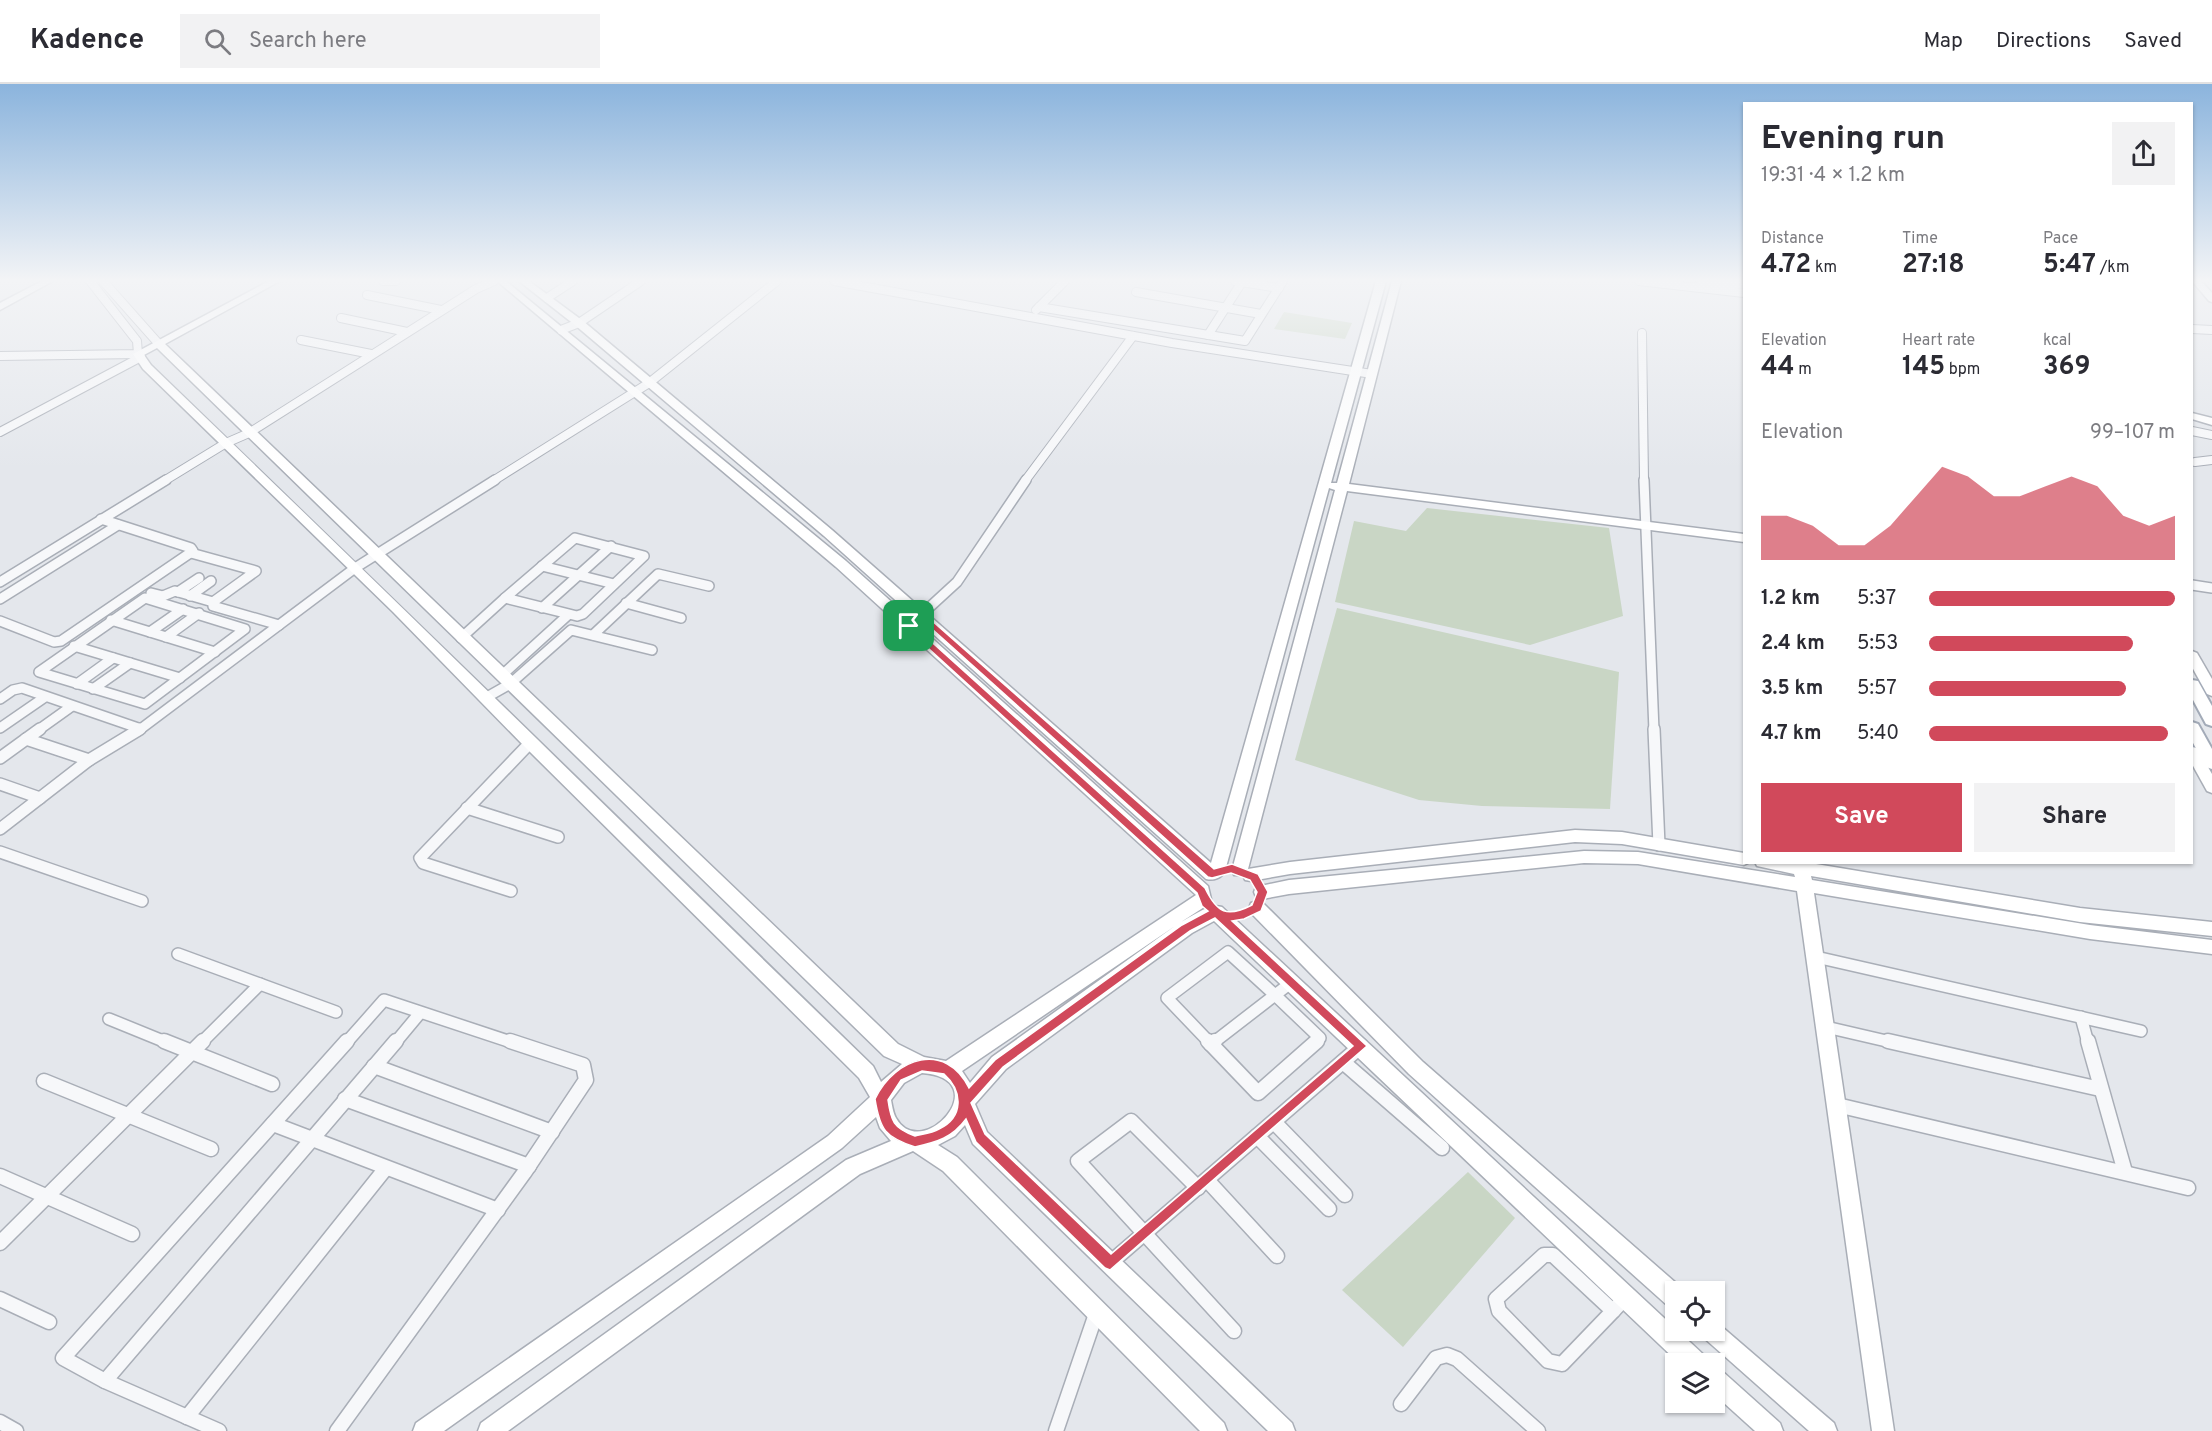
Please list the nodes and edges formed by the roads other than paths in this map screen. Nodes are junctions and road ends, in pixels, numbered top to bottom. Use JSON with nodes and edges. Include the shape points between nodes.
{"nodes":[{"id":1,"x":138,"y":344,"type":"edge"},
{"id":2,"x":164,"y":344,"type":"edge"},
{"id":3,"x":164,"y":344,"type":"edge"},
{"id":4,"x":320,"y":344,"type":"edge"},
{"id":5,"x":388,"y":344,"type":"edge"},
{"id":6,"x":578,"y":344,"type":"edge"},
{"id":7,"x":603,"y":344,"type":"edge"},
{"id":8,"x":698,"y":344,"type":"edge"},
{"id":9,"x":1127,"y":344,"type":"edge"},
{"id":10,"x":1177,"y":344,"type":"edge"},
{"id":11,"x":1363,"y":344,"type":"edge"},
{"id":12,"x":1380,"y":344,"type":"edge"},
{"id":13,"x":1642,"y":344,"type":"edge"},
{"id":14,"x":160,"y":346,"type":"junction"},
{"id":15,"x":371,"y":354,"type":"junction"},
{"id":16,"x":140,"y":355,"type":"junction"},
{"id":17,"x":0,"y":356,"type":"edge"},
{"id":18,"x":1355,"y":372,"type":"junction"},
{"id":19,"x":1372,"y":374,"type":"junction"},
{"id":20,"x":649,"y":383,"type":"junction"},
{"id":21,"x":634,"y":390,"type":"junction"},
{"id":22,"x":2193,"y":416,"type":"edge"},
{"id":23,"x":2212,"y":422,"type":"edge"},
{"id":24,"x":2193,"y":431,"type":"edge"},
{"id":25,"x":0,"y":432,"type":"edge"},
{"id":26,"x":249,"y":433,"type":"junction"},
{"id":27,"x":2212,"y":435,"type":"edge"},
{"id":28,"x":226,"y":443,"type":"junction"},
{"id":29,"x":2212,"y":460,"type":"edge"},
{"id":30,"x":2195,"y":462,"type":"dead end"},
{"id":31,"x":1323,"y":485,"type":"junction"},
{"id":32,"x":1342,"y":487,"type":"junction"},
{"id":33,"x":101,"y":519,"type":"junction"},
{"id":34,"x":118,"y":525,"type":"junction"},
{"id":35,"x":1645,"y":528,"type":"junction"},
{"id":36,"x":1743,"y":538,"type":"edge"},
{"id":37,"x":611,"y":546,"type":"junction"},
{"id":38,"x":191,"y":553,"type":"junction"},
{"id":39,"x":376,"y":555,"type":"junction"},
{"id":40,"x":36,"y":560,"type":"junction"},
{"id":41,"x":54,"y":565,"type":"junction"},
{"id":42,"x":542,"y":566,"type":"junction"},
{"id":43,"x":356,"y":568,"type":"junction"},
{"id":44,"x":22,"y":569,"type":"junction"},
{"id":45,"x":40,"y":574,"type":"junction"},
{"id":46,"x":579,"y":576,"type":"junction"},
{"id":47,"x":199,"y":578,"type":"dead end"},
{"id":48,"x":211,"y":581,"type":"dead end"},
{"id":49,"x":0,"y":582,"type":"edge"},
{"id":50,"x":614,"y":584,"type":"junction"},
{"id":51,"x":2193,"y":585,"type":"edge"},
{"id":52,"x":709,"y":586,"type":"dead end"},
{"id":53,"x":2212,"y":588,"type":"edge"},
{"id":54,"x":145,"y":591,"type":"dead end"},
{"id":55,"x":178,"y":592,"type":"junction"},
{"id":56,"x":190,"y":596,"type":"junction"},
{"id":57,"x":421,"y":598,"type":"junction"},
{"id":58,"x":506,"y":598,"type":"junction"},
{"id":59,"x":0,"y":599,"type":"edge"},
{"id":60,"x":213,"y":602,"type":"junction"},
{"id":61,"x":626,"y":603,"type":"junction"},
{"id":62,"x":542,"y":608,"type":"junction"},
{"id":63,"x":183,"y":609,"type":"junction"},
{"id":64,"x":398,"y":609,"type":"junction"},
{"id":65,"x":198,"y":613,"type":"junction"},
{"id":66,"x":568,"y":615,"type":"junction"},
{"id":67,"x":922,"y":615,"type":"junction"},
{"id":68,"x":681,"y":618,"type":"dead end"},
{"id":69,"x":111,"y":620,"type":"junction"},
{"id":70,"x":0,"y":621,"type":"edge"},
{"id":71,"x":279,"y":625,"type":"junction"},
{"id":72,"x":909,"y":626,"type":"junction"},
{"id":73,"x":150,"y":632,"type":"junction"},
{"id":74,"x":593,"y":635,"type":"junction"},
{"id":75,"x":166,"y":637,"type":"junction"},
{"id":76,"x":461,"y":638,"type":"junction"},
{"id":77,"x":74,"y":646,"type":"junction"},
{"id":78,"x":652,"y":650,"type":"dead end"},
{"id":79,"x":215,"y":651,"type":"junction"},
{"id":80,"x":113,"y":658,"type":"junction"},
{"id":81,"x":2193,"y":658,"type":"edge"},
{"id":82,"x":203,"y":660,"type":"junction"},
{"id":83,"x":130,"y":663,"type":"junction"},
{"id":84,"x":223,"y":666,"type":"junction"},
{"id":85,"x":193,"y":668,"type":"junction"},
{"id":86,"x":213,"y":674,"type":"junction"},
{"id":87,"x":180,"y":678,"type":"junction"},
{"id":88,"x":506,"y":680,"type":"junction"},
{"id":89,"x":77,"y":684,"type":"junction"},
{"id":90,"x":2193,"y":688,"type":"edge"},
{"id":91,"x":93,"y":689,"type":"junction"},
{"id":92,"x":2212,"y":691,"type":"edge"},
{"id":93,"x":45,"y":697,"type":"junction"},
{"id":94,"x":487,"y":698,"type":"junction"},
{"id":95,"x":0,"y":699,"type":"edge"},
{"id":96,"x":72,"y":706,"type":"junction"},
{"id":97,"x":2212,"y":720,"type":"edge"},
{"id":98,"x":0,"y":728,"type":"edge"},
{"id":99,"x":141,"y":729,"type":"junction"},
{"id":100,"x":2193,"y":730,"type":"edge"},
{"id":101,"x":26,"y":739,"type":"junction"},
{"id":102,"x":530,"y":743,"type":"junction"},
{"id":103,"x":2193,"y":754,"type":"edge"},
{"id":104,"x":0,"y":758,"type":"edge"},
{"id":105,"x":89,"y":760,"type":"junction"},
{"id":106,"x":2212,"y":764,"type":"edge"},
{"id":107,"x":0,"y":784,"type":"edge"},
{"id":108,"x":2212,"y":787,"type":"edge"},
{"id":109,"x":40,"y":798,"type":"junction"},
{"id":110,"x":467,"y":808,"type":"junction"},
{"id":111,"x":0,"y":829,"type":"edge"},
{"id":112,"x":558,"y":837,"type":"dead end"},
{"id":113,"x":1659,"y":845,"type":"junction"},
{"id":114,"x":0,"y":852,"type":"edge"},
{"id":115,"x":1743,"y":859,"type":"edge"},
{"id":116,"x":1768,"y":864,"type":"edge"},
{"id":117,"x":1215,"y":872,"type":"junction"},
{"id":118,"x":1246,"y":872,"type":"junction"},
{"id":119,"x":1804,"y":878,"type":"junction"},
{"id":120,"x":511,"y":891,"type":"dead end"},
{"id":121,"x":1260,"y":900,"type":"junction"},
{"id":122,"x":141,"y":901,"type":"dead end"},
{"id":123,"x":1207,"y":901,"type":"junction"},
{"id":124,"x":2212,"y":929,"type":"edge"},
{"id":125,"x":2212,"y":947,"type":"edge"},
{"id":126,"x":178,"y":954,"type":"dead end"},
{"id":127,"x":1816,"y":957,"type":"junction"},
{"id":128,"x":1292,"y":982,"type":"junction"},
{"id":129,"x":260,"y":984,"type":"junction"},
{"id":130,"x":1275,"y":995,"type":"junction"},
{"id":131,"x":336,"y":1011,"type":"dead end"},
{"id":132,"x":420,"y":1013,"type":"junction"},
{"id":133,"x":2082,"y":1017,"type":"junction"},
{"id":134,"x":109,"y":1019,"type":"dead end"},
{"id":135,"x":1826,"y":1027,"type":"junction"},
{"id":136,"x":2141,"y":1031,"type":"dead end"},
{"id":137,"x":1211,"y":1044,"type":"junction"},
{"id":138,"x":1361,"y":1046,"type":"junction"},
{"id":139,"x":192,"y":1052,"type":"junction"},
{"id":140,"x":1343,"y":1062,"type":"junction"},
{"id":141,"x":922,"y":1065,"type":"junction"},
{"id":142,"x":374,"y":1066,"type":"junction"},
{"id":143,"x":948,"y":1070,"type":"junction"},
{"id":144,"x":44,"y":1081,"type":"dead end"},
{"id":145,"x":272,"y":1084,"type":"dead end"},
{"id":146,"x":2100,"y":1089,"type":"junction"},
{"id":147,"x":345,"y":1099,"type":"junction"},
{"id":148,"x":881,"y":1099,"type":"junction"},
{"id":149,"x":965,"y":1102,"type":"junction"},
{"id":150,"x":1837,"y":1105,"type":"junction"},
{"id":151,"x":129,"y":1115,"type":"junction"},
{"id":152,"x":1274,"y":1122,"type":"junction"},
{"id":153,"x":273,"y":1124,"type":"junction"},
{"id":154,"x":552,"y":1132,"type":"junction"},
{"id":155,"x":1257,"y":1136,"type":"junction"},
{"id":156,"x":311,"y":1139,"type":"junction"},
{"id":157,"x":915,"y":1142,"type":"junction"},
{"id":158,"x":1442,"y":1148,"type":"dead end"},
{"id":159,"x":211,"y":1149,"type":"dead end"},
{"id":160,"x":529,"y":1166,"type":"junction"},
{"id":161,"x":386,"y":1167,"type":"junction"},
{"id":162,"x":2125,"y":1172,"type":"junction"},
{"id":163,"x":0,"y":1176,"type":"edge"},
{"id":164,"x":1202,"y":1184,"type":"junction"},
{"id":165,"x":2188,"y":1188,"type":"dead end"},
{"id":166,"x":1345,"y":1195,"type":"dead end"},
{"id":167,"x":47,"y":1197,"type":"junction"},
{"id":168,"x":1329,"y":1209,"type":"dead end"},
{"id":169,"x":498,"y":1210,"type":"junction"},
{"id":170,"x":1145,"y":1233,"type":"junction"},
{"id":171,"x":132,"y":1234,"type":"dead end"},
{"id":172,"x":0,"y":1243,"type":"edge"},
{"id":173,"x":1277,"y":1256,"type":"dead end"},
{"id":174,"x":1110,"y":1263,"type":"junction"},
{"id":175,"x":1665,"y":1288,"type":"edge"},
{"id":176,"x":0,"y":1299,"type":"edge"},
{"id":177,"x":1619,"y":1304,"type":"junction"},
{"id":178,"x":1097,"y":1311,"type":"junction"},
{"id":179,"x":49,"y":1322,"type":"dead end"},
{"id":180,"x":1234,"y":1331,"type":"dead end"},
{"id":181,"x":1725,"y":1341,"type":"edge"},
{"id":182,"x":1683,"y":1353,"type":"edge"},
{"id":183,"x":105,"y":1381,"type":"junction"},
{"id":184,"x":1725,"y":1389,"type":"edge"},
{"id":185,"x":1401,"y":1404,"type":"dead end"},
{"id":186,"x":187,"y":1417,"type":"junction"},
{"id":187,"x":0,"y":1422,"type":"edge"},
{"id":188,"x":339,"y":1430,"type":"edge"},
{"id":189,"x":1534,"y":1430,"type":"edge"},
{"id":190,"x":16,"y":1431,"type":"edge"},
{"id":191,"x":219,"y":1431,"type":"edge"},
{"id":192,"x":424,"y":1431,"type":"edge"},
{"id":193,"x":489,"y":1431,"type":"edge"},
{"id":194,"x":1056,"y":1431,"type":"edge"},
{"id":195,"x":1216,"y":1431,"type":"edge"},
{"id":196,"x":1284,"y":1431,"type":"edge"},
{"id":197,"x":1772,"y":1431,"type":"edge"},
{"id":198,"x":1826,"y":1431,"type":"edge"},
{"id":199,"x":1883,"y":1431,"type":"edge"}],
"edges":[{"from":1,"to":16,"type":"street"},
{"from":2,"to":14,"type":"street"},
{"from":3,"to":14,"type":"street"},
{"from":4,"to":15,"type":"street"},
{"from":5,"to":15,"type":"street"},
{"from":6,"to":21,"type":"street"},
{"from":7,"to":20,"type":"street"},
{"from":8,"to":20,"type":"street"},
{"from":9,"to":67,"type":"street","via":[[1028,477],[957,582]]},
{"from":10,"to":18,"type":"street"},
{"from":11,"to":18,"type":"street"},
{"from":12,"to":19,"type":"street"},
{"from":13,"to":35,"type":"street"},
{"from":14,"to":16,"type":"street"},
{"from":14,"to":26,"type":"street"},
{"from":15,"to":26,"type":"street"},
{"from":16,"to":17,"type":"street"},
{"from":16,"to":25,"type":"street"},
{"from":16,"to":28,"type":"street","via":[[147,367]]},
{"from":18,"to":19,"type":"street"},
{"from":18,"to":31,"type":"street"},
{"from":19,"to":32,"type":"street"},
{"from":20,"to":21,"type":"street"},
{"from":20,"to":67,"type":"street"},
{"from":21,"to":39,"type":"street"},
{"from":21,"to":72,"type":"street"},
{"from":22,"to":23,"type":"street"},
{"from":24,"to":27,"type":"street"},
{"from":26,"to":28,"type":"street"},
{"from":26,"to":39,"type":"street"},
{"from":28,"to":33,"type":"street"},
{"from":28,"to":43,"type":"street"},
{"from":29,"to":30,"type":"street"},
{"from":31,"to":32,"type":"street"},
{"from":31,"to":117,"type":"street"},
{"from":32,"to":35,"type":"street"},
{"from":32,"to":118,"type":"street"},
{"from":33,"to":34,"type":"street"},
{"from":33,"to":40,"type":"street"},
{"from":34,"to":38,"type":"street","via":[[194,549]]},
{"from":34,"to":41,"type":"street"},
{"from":35,"to":36,"type":"street"},
{"from":35,"to":113,"type":"street"},
{"from":37,"to":42,"type":"street","via":[[575,538]]},
{"from":37,"to":46,"type":"street"},
{"from":37,"to":50,"type":"street","via":[[644,554]]},
{"from":38,"to":60,"type":"street","via":[[256,571]]},
{"from":38,"to":70,"type":"street","via":[[61,641],[54,642]]},
{"from":39,"to":43,"type":"street"},
{"from":39,"to":57,"type":"street"},
{"from":40,"to":41,"type":"street"},
{"from":40,"to":44,"type":"street"},
{"from":41,"to":45,"type":"street"},
{"from":42,"to":46,"type":"street"},
{"from":42,"to":58,"type":"street"},
{"from":43,"to":64,"type":"street"},
{"from":43,"to":71,"type":"street"},
{"from":44,"to":45,"type":"street"},
{"from":44,"to":49,"type":"street"},
{"from":45,"to":59,"type":"street"},
{"from":46,"to":50,"type":"street"},
{"from":46,"to":62,"type":"street"},
{"from":47,"to":55,"type":"street"},
{"from":48,"to":56,"type":"street"},
{"from":50,"to":66,"type":"street","via":[[582,614]]},
{"from":51,"to":53,"type":"street"},
{"from":52,"to":61,"type":"street","via":[[658,574]]},
{"from":54,"to":55,"type":"street","via":[[163,596]]},
{"from":55,"to":56,"type":"street"},
{"from":56,"to":60,"type":"street"},
{"from":57,"to":64,"type":"street"},
{"from":57,"to":76,"type":"street"},
{"from":58,"to":62,"type":"street"},
{"from":58,"to":76,"type":"street"},
{"from":60,"to":71,"type":"street","via":[[213,606]]},
{"from":61,"to":68,"type":"street"},
{"from":61,"to":74,"type":"street"},
{"from":62,"to":66,"type":"street"},
{"from":63,"to":65,"type":"street"},
{"from":63,"to":69,"type":"street","via":[[145,598]]},
{"from":63,"to":73,"type":"street"},
{"from":64,"to":94,"type":"street"},
{"from":65,"to":75,"type":"street"},
{"from":65,"to":79,"type":"street","via":[[245,627]]},
{"from":66,"to":88,"type":"street"},
{"from":67,"to":72,"type":"street"},
{"from":67,"to":117,"type":"street"},
{"from":69,"to":73,"type":"street"},
{"from":69,"to":77,"type":"street"},
{"from":71,"to":84,"type":"street"},
{"from":72,"to":123,"type":"street"},
{"from":73,"to":75,"type":"street"},
{"from":74,"to":78,"type":"street"},
{"from":74,"to":88,"type":"street","via":[[571,630]]},
{"from":75,"to":79,"type":"street"},
{"from":76,"to":88,"type":"street"},
{"from":77,"to":80,"type":"street"},
{"from":77,"to":89,"type":"street","via":[[39,671]]},
{"from":79,"to":82,"type":"street"},
{"from":80,"to":83,"type":"street"},
{"from":80,"to":89,"type":"street"},
{"from":81,"to":92,"type":"street"},
{"from":82,"to":84,"type":"street"},
{"from":82,"to":85,"type":"street"},
{"from":83,"to":87,"type":"street"},
{"from":83,"to":91,"type":"street"},
{"from":84,"to":86,"type":"street"},
{"from":85,"to":86,"type":"street"},
{"from":85,"to":87,"type":"street"},
{"from":86,"to":99,"type":"street"},
{"from":87,"to":91,"type":"street","via":[[143,704]]},
{"from":88,"to":94,"type":"street"},
{"from":88,"to":141,"type":"street","via":[[891,1050]]},
{"from":89,"to":91,"type":"street"},
{"from":90,"to":97,"type":"main road"},
{"from":93,"to":95,"type":"street","via":[[18,688]]},
{"from":93,"to":96,"type":"street"},
{"from":93,"to":98,"type":"street"},
{"from":94,"to":102,"type":"street"},
{"from":96,"to":99,"type":"street"},
{"from":96,"to":101,"type":"street"},
{"from":99,"to":105,"type":"street"},
{"from":100,"to":106,"type":"main road"},
{"from":101,"to":104,"type":"street"},
{"from":101,"to":105,"type":"street"},
{"from":102,"to":110,"type":"street"},
{"from":102,"to":148,"type":"street","via":[[866,1072]]},
{"from":103,"to":108,"type":"street"},
{"from":105,"to":109,"type":"street"},
{"from":107,"to":109,"type":"street"},
{"from":109,"to":111,"type":"street"},
{"from":110,"to":112,"type":"street"},
{"from":110,"to":120,"type":"street","via":[[422,854],[420,861]]},
{"from":113,"to":115,"type":"street"},
{"from":113,"to":118,"type":"street","via":[[1622,838],[1575,836]]},
{"from":114,"to":122,"type":"street"},
{"from":116,"to":119,"type":"street"},
{"from":117,"to":118,"type":"street"},
{"from":117,"to":123,"type":"street","via":[[1204,881]]},
{"from":118,"to":121,"type":"street","via":[[1260,884]]},
{"from":119,"to":121,"type":"street","via":[[1638,858],[1584,857],[1289,887]]},
{"from":119,"to":124,"type":"street"},
{"from":119,"to":125,"type":"street","via":[[2090,932]]},
{"from":119,"to":127,"type":"street"},
{"from":121,"to":123,"type":"street","via":[[1240,916],[1227,916]]},
{"from":121,"to":175,"type":"street","via":[[1416,1068]]},
{"from":123,"to":128,"type":"street"},
{"from":123,"to":143,"type":"street"},
{"from":123,"to":149,"type":"street","via":[[1186,928],[999,1063]]},
{"from":126,"to":129,"type":"street"},
{"from":127,"to":133,"type":"street"},
{"from":127,"to":135,"type":"street"},
{"from":128,"to":130,"type":"street"},
{"from":128,"to":138,"type":"street"},
{"from":129,"to":131,"type":"street"},
{"from":129,"to":139,"type":"street"},
{"from":130,"to":137,"type":"street"},
{"from":130,"to":137,"type":"street","via":[[1228,952],[1167,998]]},
{"from":130,"to":137,"type":"street","via":[[1320,1038],[1258,1093]]},
{"from":132,"to":142,"type":"street"},
{"from":132,"to":153,"type":"street","via":[[384,1000]]},
{"from":132,"to":154,"type":"street","via":[[582,1065],[586,1080]]},
{"from":133,"to":136,"type":"street"},
{"from":133,"to":146,"type":"street"},
{"from":134,"to":139,"type":"street"},
{"from":135,"to":146,"type":"street"},
{"from":135,"to":150,"type":"street"},
{"from":138,"to":140,"type":"street"},
{"from":138,"to":177,"type":"street"},
{"from":139,"to":145,"type":"street"},
{"from":139,"to":151,"type":"street"},
{"from":140,"to":152,"type":"street"},
{"from":140,"to":158,"type":"street"},
{"from":141,"to":143,"type":"street"},
{"from":141,"to":148,"type":"street","via":[[897,1076]]},
{"from":142,"to":147,"type":"street"},
{"from":142,"to":154,"type":"street"},
{"from":143,"to":149,"type":"street","via":[[964,1089]]},
{"from":144,"to":151,"type":"street"},
{"from":146,"to":162,"type":"street"},
{"from":147,"to":156,"type":"street"},
{"from":147,"to":160,"type":"street"},
{"from":148,"to":157,"type":"street","via":[[885,1121],[892,1131]]},
{"from":148,"to":192,"type":"street","via":[[835,1142]]},
{"from":149,"to":157,"type":"street","via":[[953,1126],[942,1134]]},
{"from":149,"to":174,"type":"street","via":[[980,1138]]},
{"from":150,"to":162,"type":"street"},
{"from":150,"to":199,"type":"street"},
{"from":151,"to":159,"type":"street"},
{"from":151,"to":167,"type":"street"},
{"from":152,"to":155,"type":"street"},
{"from":152,"to":166,"type":"street"},
{"from":153,"to":156,"type":"street"},
{"from":153,"to":183,"type":"street","via":[[63,1358]]},
{"from":154,"to":160,"type":"street"},
{"from":155,"to":164,"type":"street"},
{"from":155,"to":168,"type":"street"},
{"from":156,"to":161,"type":"street"},
{"from":156,"to":183,"type":"street"},
{"from":157,"to":178,"type":"street","via":[[950,1164]]},
{"from":157,"to":193,"type":"street","via":[[853,1167]]},
{"from":160,"to":169,"type":"street"},
{"from":161,"to":169,"type":"street"},
{"from":161,"to":186,"type":"street"},
{"from":162,"to":165,"type":"street"},
{"from":163,"to":167,"type":"street"},
{"from":164,"to":170,"type":"street"},
{"from":164,"to":170,"type":"street","via":[[1131,1121],[1078,1161]]},
{"from":164,"to":173,"type":"street"},
{"from":167,"to":171,"type":"street"},
{"from":167,"to":172,"type":"street"},
{"from":169,"to":188,"type":"street"},
{"from":170,"to":174,"type":"street"},
{"from":170,"to":180,"type":"street"},
{"from":174,"to":196,"type":"street"},
{"from":176,"to":179,"type":"street"},
{"from":177,"to":177,"type":"street","via":[[1562,1364],[1548,1361],[1499,1311],[1496,1299],[1544,1255],[1553,1255]]},
{"from":177,"to":182,"type":"street"},
{"from":178,"to":194,"type":"street"},
{"from":178,"to":195,"type":"street"},
{"from":181,"to":198,"type":"street"},
{"from":183,"to":186,"type":"street"},
{"from":184,"to":197,"type":"street"},
{"from":185,"to":189,"type":"street","via":[[1436,1358],[1447,1355],[1457,1359]]},
{"from":186,"to":191,"type":"street"},
{"from":187,"to":190,"type":"street"}]}
